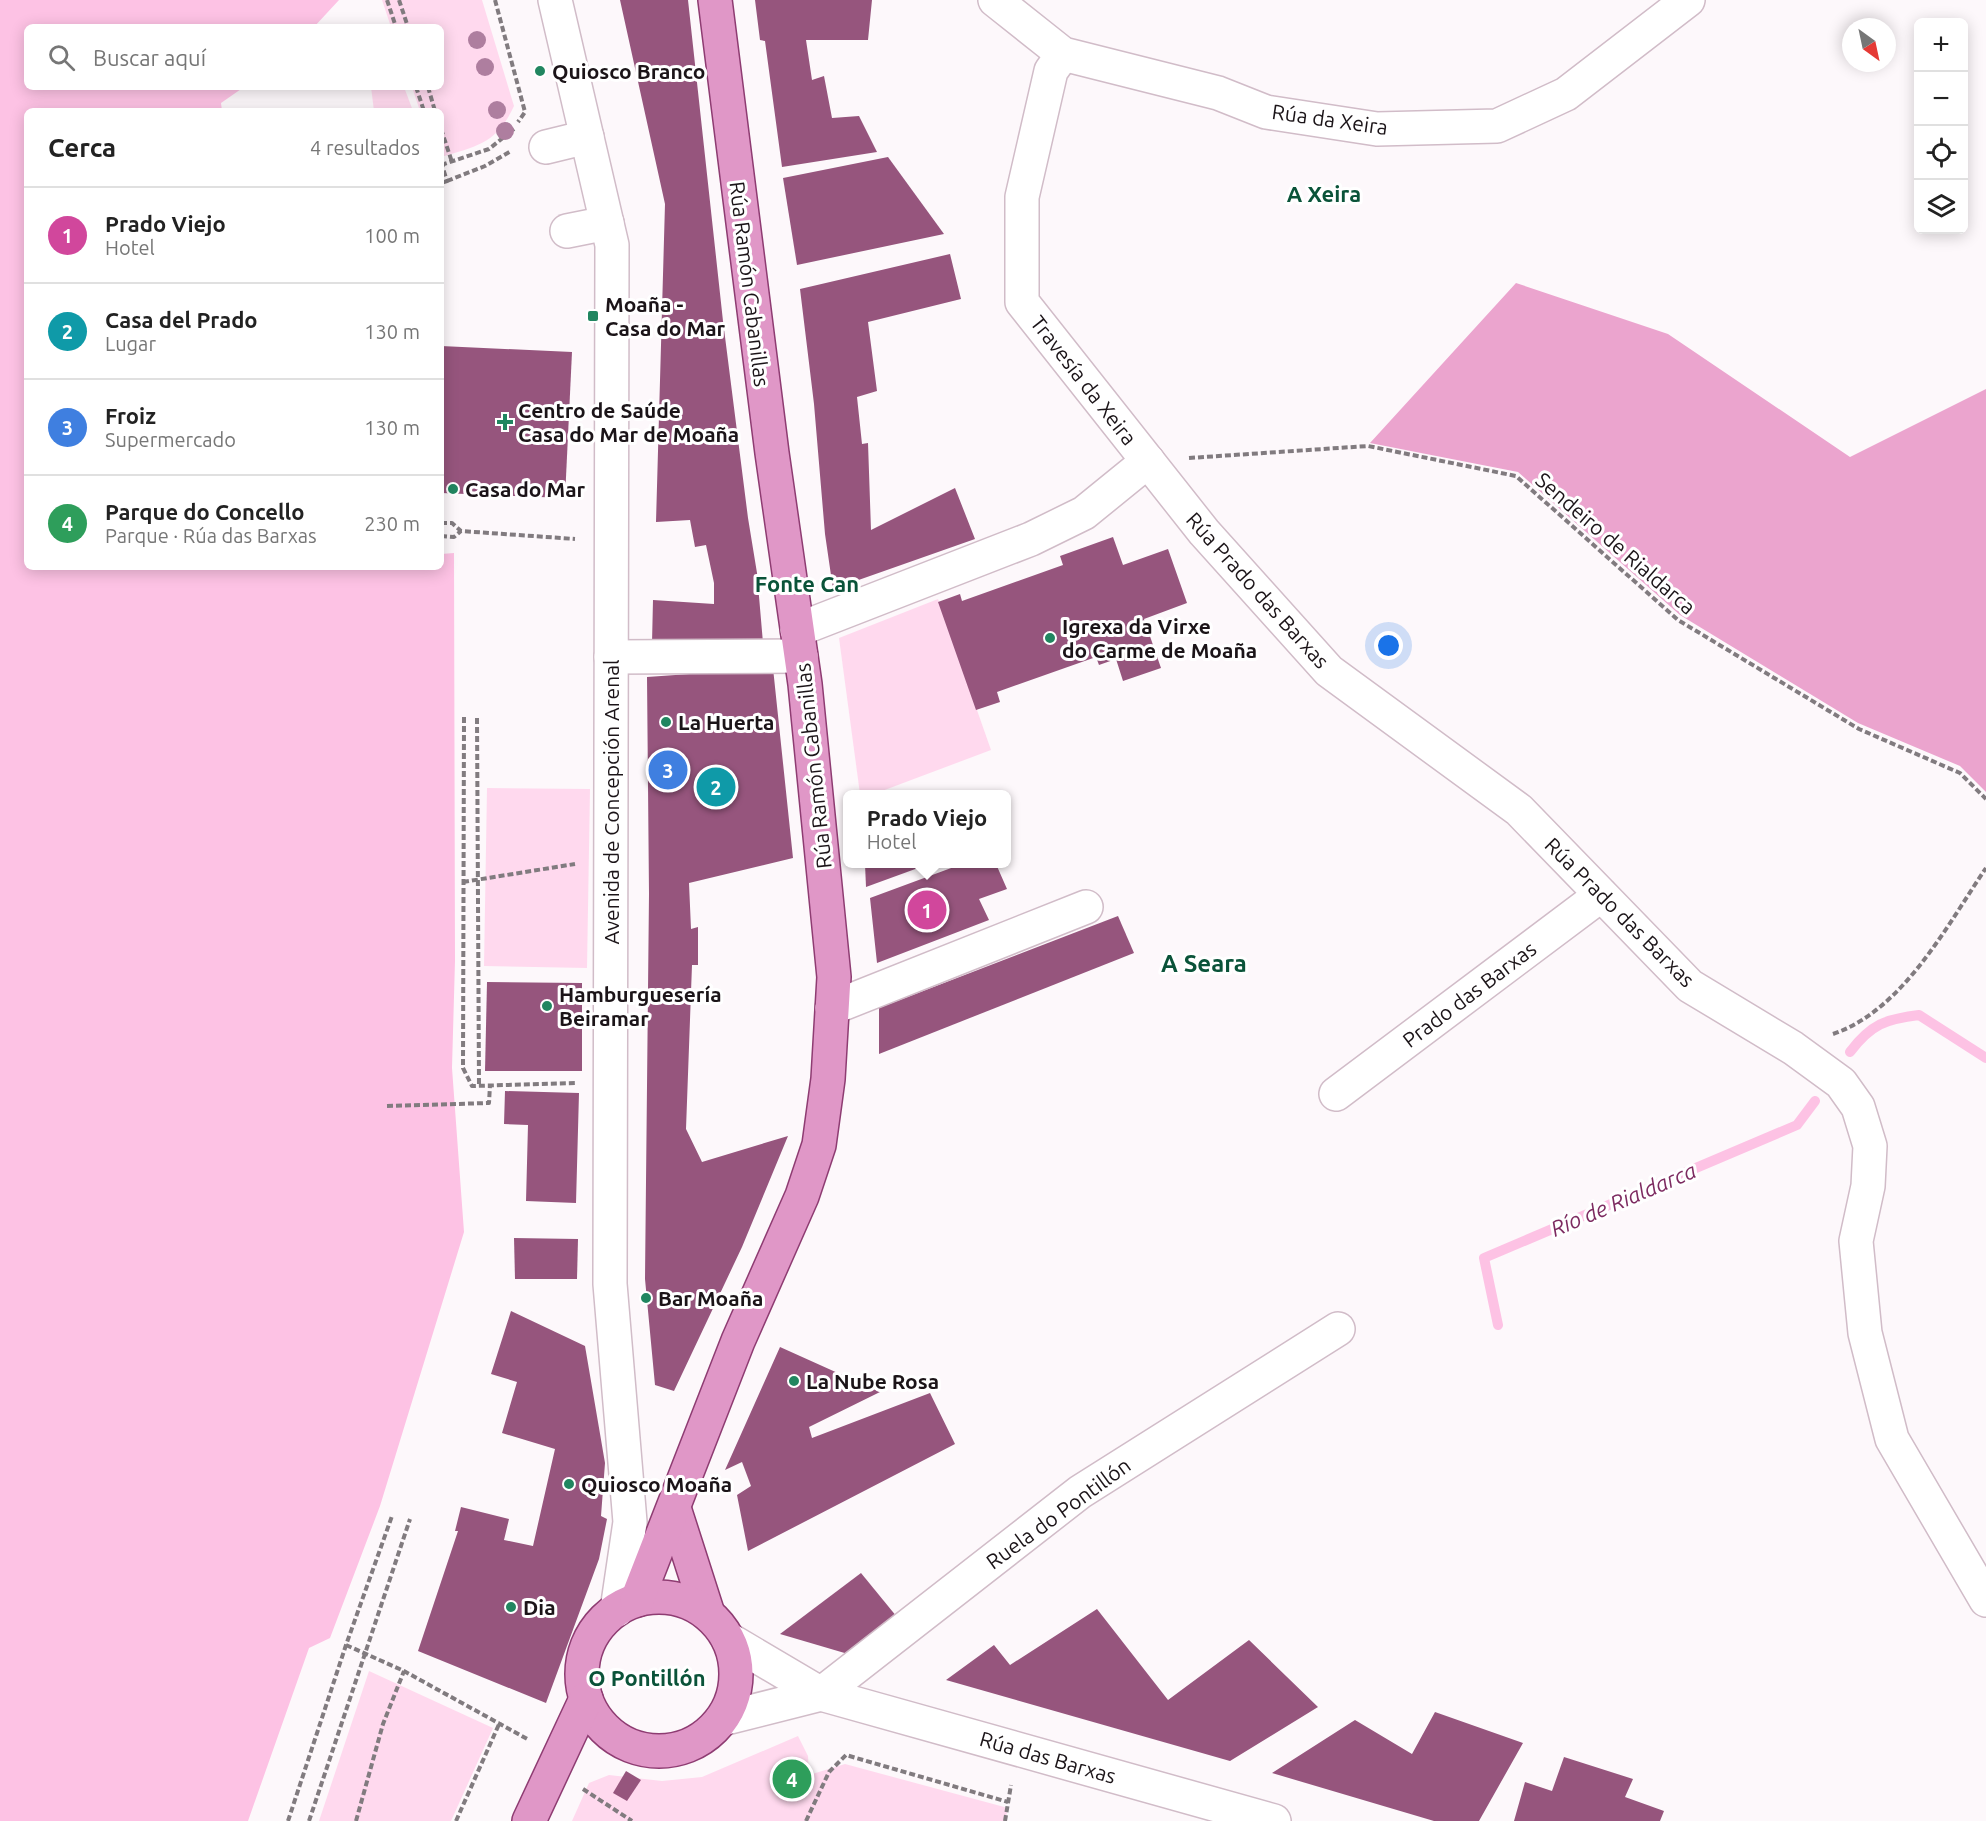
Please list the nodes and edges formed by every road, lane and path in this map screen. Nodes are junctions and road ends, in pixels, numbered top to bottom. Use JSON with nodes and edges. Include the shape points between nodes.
{"nodes":[{"id":1,"x":387,"y":0,"type":"edge"},
{"id":2,"x":399,"y":0,"type":"edge"},
{"id":3,"x":495,"y":0,"type":"edge"},
{"id":4,"x":555,"y":0,"type":"edge"},
{"id":5,"x":715,"y":0,"type":"edge"},
{"id":6,"x":995,"y":0,"type":"edge"},
{"id":7,"x":1688,"y":0,"type":"edge"},
{"id":8,"x":395,"y":24,"type":"edge"},
{"id":9,"x":407,"y":24,"type":"edge"},
{"id":10,"x":1063,"y":54,"type":"junction"},
{"id":11,"x":417,"y":90,"type":"edge"},
{"id":12,"x":429,"y":90,"type":"edge"},
{"id":13,"x":423,"y":108,"type":"edge"},
{"id":14,"x":434,"y":108,"type":"edge"},
{"id":15,"x":587,"y":136,"type":"junction"},
{"id":16,"x":444,"y":138,"type":"edge"},
{"id":17,"x":546,"y":147,"type":"joint"},
{"id":18,"x":452,"y":162,"type":"junction"},
{"id":19,"x":444,"y":163,"type":"edge"},
{"id":20,"x":444,"y":172,"type":"edge"},
{"id":21,"x":447,"y":181,"type":"junction"},
{"id":22,"x":444,"y":182,"type":"edge"},
{"id":23,"x":607,"y":223,"type":"junction"},
{"id":24,"x":567,"y":231,"type":"dead end"},
{"id":25,"x":1148,"y":461,"type":"junction"},
{"id":26,"x":444,"y":523,"type":"edge"},
{"id":27,"x":461,"y":531,"type":"junction"},
{"id":28,"x":444,"y":536,"type":"edge"},
{"id":29,"x":612,"y":541,"type":"junction"},
{"id":30,"x":799,"y":643,"type":"junction"},
{"id":31,"x":611,"y":657,"type":"junction"},
{"id":32,"x":464,"y":717,"type":"dead end"},
{"id":33,"x":477,"y":718,"type":"dead end"},
{"id":34,"x":1986,"y":799,"type":"edge"},
{"id":35,"x":611,"y":858,"type":"junction"},
{"id":36,"x":1986,"y":868,"type":"edge"},
{"id":37,"x":477,"y":881,"type":"junction"},
{"id":38,"x":463,"y":882,"type":"junction"},
{"id":39,"x":1601,"y":895,"type":"junction"},
{"id":40,"x":1086,"y":907,"type":"dead end"},
{"id":41,"x":832,"y":1008,"type":"junction"},
{"id":42,"x":1793,"y":1048,"type":"junction"},
{"id":43,"x":611,"y":1082,"type":"junction"},
{"id":44,"x":490,"y":1085,"type":"junction"},
{"id":45,"x":479,"y":1086,"type":"junction"},
{"id":46,"x":1336,"y":1094,"type":"dead end"},
{"id":47,"x":387,"y":1106,"type":"dead end"},
{"id":48,"x":1338,"y":1329,"type":"dead end"},
{"id":49,"x":674,"y":1508,"type":"junction"},
{"id":50,"x":392,"y":1516,"type":"dead end"},
{"id":51,"x":410,"y":1519,"type":"dead end"},
{"id":52,"x":1986,"y":1600,"type":"edge"},
{"id":53,"x":627,"y":1605,"type":"junction"},
{"id":54,"x":718,"y":1626,"type":"junction"},
{"id":55,"x":346,"y":1645,"type":"junction"},
{"id":56,"x":363,"y":1653,"type":"junction"},
{"id":57,"x":404,"y":1671,"type":"junction"},
{"id":58,"x":821,"y":1694,"type":"junction"},
{"id":59,"x":586,"y":1699,"type":"junction"},
{"id":60,"x":722,"y":1719,"type":"junction"},
{"id":61,"x":616,"y":1738,"type":"junction"},
{"id":62,"x":559,"y":1758,"type":"junction"},
{"id":63,"x":584,"y":1790,"type":"dead end"},
{"id":64,"x":1008,"y":1802,"type":"dead end"},
{"id":65,"x":288,"y":1821,"type":"edge"},
{"id":66,"x":309,"y":1821,"type":"edge"},
{"id":67,"x":356,"y":1821,"type":"edge"},
{"id":68,"x":456,"y":1821,"type":"edge"},
{"id":69,"x":529,"y":1821,"type":"edge"},
{"id":70,"x":632,"y":1821,"type":"edge"},
{"id":71,"x":806,"y":1821,"type":"edge"},
{"id":72,"x":1274,"y":1821,"type":"edge"}],
"edges":[{"from":1,"to":8,"type":"path"},
{"from":2,"to":9,"type":"path"},
{"from":3,"to":18,"type":"path","via":[[525,112],[498,143],[471,158]]},
{"from":4,"to":15,"type":"street","name":"Avenida de Concepción Arenal"},
{"from":5,"to":30,"type":"main road","name":"Rúa Ramón Cabanillas"},
{"from":6,"to":10,"type":"street","name":"Rúa da Xeira"},
{"from":7,"to":10,"type":"street","name":"Rúa da Xeira","via":[[1566,94],[1497,126],[1377,129],[1266,112],[1218,93]]},
{"from":10,"to":25,"type":"street","name":"Travesía da Xeira","via":[[1051,71],[1022,197],[1022,302]]},
{"from":11,"to":13,"type":"path"},
{"from":12,"to":14,"type":"path"},
{"from":15,"to":17,"type":"street"},
{"from":15,"to":23,"type":"street","name":"Avenida de Concepción Arenal"},
{"from":16,"to":18,"type":"path"},
{"from":17,"to":21,"type":"path","via":[[512,150]]},
{"from":18,"to":19,"type":"path"},
{"from":20,"to":21,"type":"path"},
{"from":21,"to":22,"type":"path"},
{"from":23,"to":24,"type":"street"},
{"from":23,"to":29,"type":"street","name":"Avenida de Concepción Arenal","via":[[612,245]]},
{"from":25,"to":30,"type":"street","via":[[1084,513]]},
{"from":25,"to":34,"type":"path","name":"Sendeiro de Rialdarca","via":[[1368,446],[1516,476],[1678,620],[1859,729],[1960,773]]},
{"from":25,"to":39,"type":"street","name":"Rúa Prado das Barxas","via":[[1204,532],[1329,671],[1519,810]]},
{"from":26,"to":27,"type":"path"},
{"from":27,"to":28,"type":"path","via":[[454,537]]},
{"from":27,"to":29,"type":"path"},
{"from":29,"to":31,"type":"street","name":"Avenida de Concepción Arenal"},
{"from":30,"to":31,"type":"street"},
{"from":30,"to":41,"type":"main road","name":"Rúa Ramón Cabanillas","via":[[822,836],[834,977]]},
{"from":31,"to":35,"type":"street","name":"Avenida de Concepción Arenal"},
{"from":32,"to":38,"type":"path"},
{"from":33,"to":37,"type":"path"},
{"from":35,"to":37,"type":"path"},
{"from":35,"to":43,"type":"street","name":"Avenida de Concepción Arenal"},
{"from":36,"to":42,"type":"path","via":[[1898,993],[1853,1027]]},
{"from":37,"to":38,"type":"path"},
{"from":37,"to":45,"type":"path"},
{"from":38,"to":45,"type":"path","via":[[463,1068],[472,1086]]},
{"from":39,"to":42,"type":"street","name":"Rúa Prado das Barxas","via":[[1690,986]]},
{"from":39,"to":46,"type":"street","name":"Prado das Barxas"},
{"from":40,"to":41,"type":"street"},
{"from":41,"to":49,"type":"main road","name":"Rúa Ramón Cabanillas","via":[[819,1144],[802,1196],[738,1341]]},
{"from":42,"to":52,"type":"street","name":"Rúa Prado das Barxas","via":[[1841,1083],[1858,1107],[1870,1146],[1868,1186],[1856,1241],[1865,1333],[1892,1438]]},
{"from":43,"to":44,"type":"path"},
{"from":43,"to":53,"type":"street","name":"Avenida de Concepción Arenal","via":[[610,1284],[630,1522]]},
{"from":44,"to":45,"type":"path"},
{"from":44,"to":47,"type":"path","via":[[489,1103]]},
{"from":48,"to":58,"type":"street","name":"Ruela do Pontillón","via":[[1080,1492]]},
{"from":49,"to":53,"type":"main road","name":"Rúa Ramón Cabanillas"},
{"from":49,"to":54,"type":"main road"},
{"from":50,"to":55,"type":"path"},
{"from":51,"to":56,"type":"path"},
{"from":53,"to":54,"type":"main road","via":[[656,1597],[675,1598]]},
{"from":53,"to":59,"type":"main road","via":[[602,1623],[590,1639],[582,1679]]},
{"from":54,"to":58,"type":"street","name":"Rúa das Barxas"},
{"from":54,"to":60,"type":"main road","via":[[735,1659],[736,1680]]},
{"from":55,"to":56,"type":"path"},
{"from":55,"to":65,"type":"path"},
{"from":56,"to":57,"type":"path"},
{"from":56,"to":66,"type":"path"},
{"from":57,"to":67,"type":"path","via":[[383,1724]]},
{"from":57,"to":68,"type":"path","via":[[500,1722]]},
{"from":58,"to":60,"type":"street","name":"Rúa das Barxas"},
{"from":58,"to":72,"type":"street","name":"Rúa das Barxas"},
{"from":59,"to":61,"type":"main road","via":[[593,1714]]},
{"from":59,"to":62,"type":"main road"},
{"from":60,"to":61,"type":"main road","via":[[692,1744],[673,1750],[634,1747]]},
{"from":61,"to":62,"type":"main road"},
{"from":62,"to":69,"type":"main road"},
{"from":63,"to":70,"type":"path"},
{"from":64,"to":71,"type":"path","via":[[846,1755],[829,1772]]}]}
